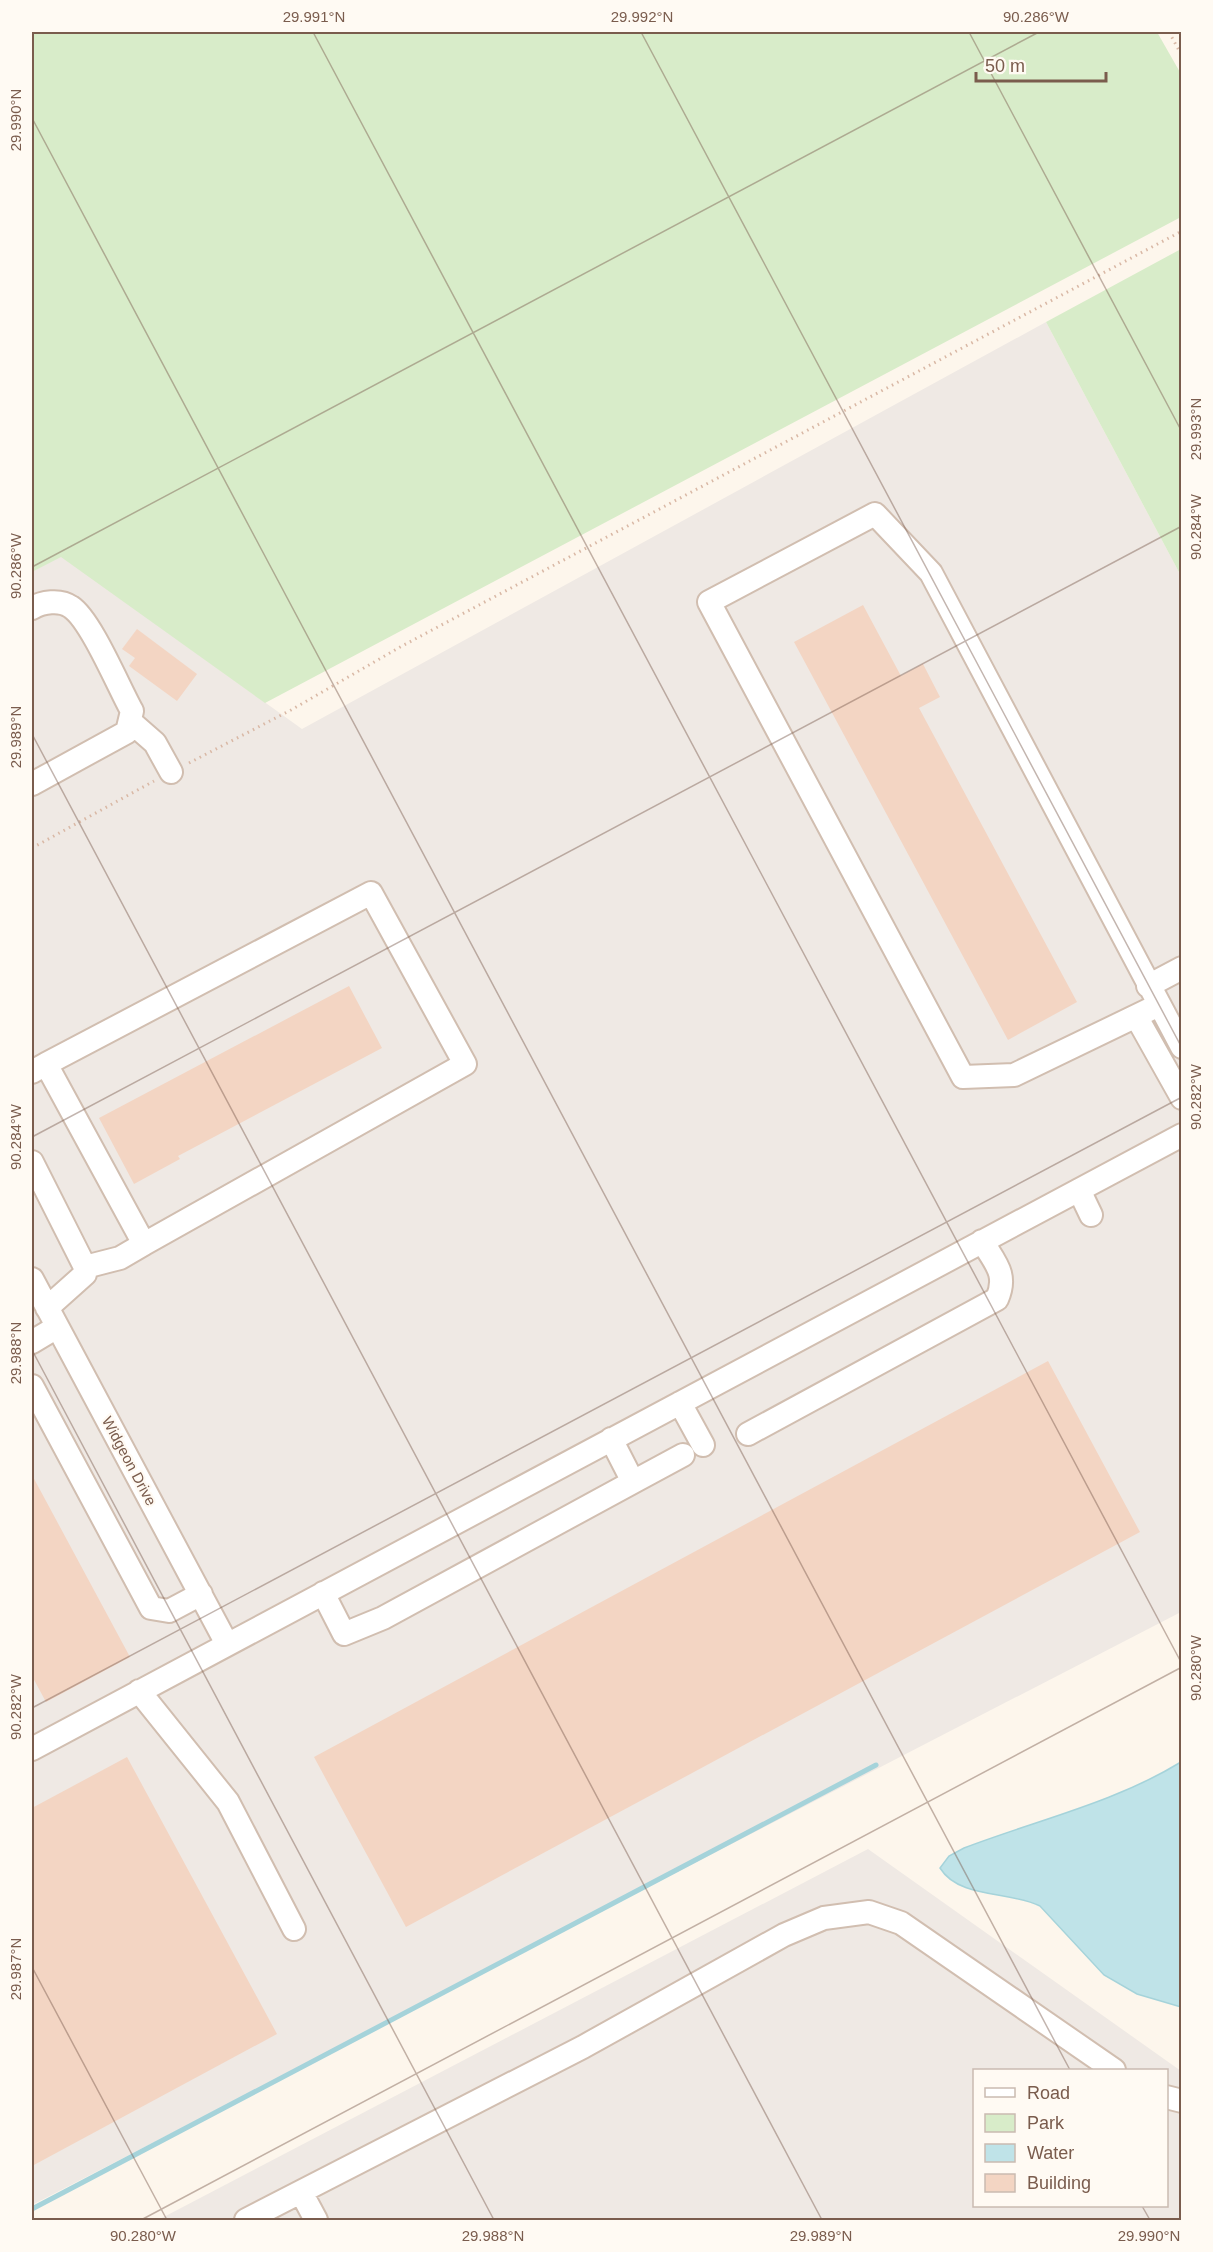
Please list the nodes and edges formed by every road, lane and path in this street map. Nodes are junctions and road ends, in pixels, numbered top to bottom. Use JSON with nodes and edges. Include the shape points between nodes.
{"nodes":[{"id":1,"x":1169,"y":32,"type":"edge"},
{"id":2,"x":1182,"y":56,"type":"edge"},
{"id":3,"x":1182,"y":231,"type":"edge"},
{"id":4,"x":32,"y":608,"type":"edge"},
{"id":5,"x":131,"y":722,"type":"junction"},
{"id":6,"x":171,"y":772,"type":"junction"},
{"id":7,"x":32,"y":784,"type":"edge"},
{"id":8,"x":32,"y":848,"type":"edge"},
{"id":9,"x":1182,"y":968,"type":"edge"},
{"id":10,"x":1154,"y":995,"type":"junction"},
{"id":11,"x":1136,"y":1016,"type":"junction"},
{"id":12,"x":1182,"y":1047,"type":"edge"},
{"id":13,"x":39,"y":1068,"type":"edge"},
{"id":14,"x":1182,"y":1098,"type":"edge"},
{"id":15,"x":1182,"y":1135,"type":"edge"},
{"id":16,"x":32,"y":1162,"type":"edge"},
{"id":17,"x":1079,"y":1190,"type":"junction"},
{"id":18,"x":1091,"y":1215,"type":"dead end"},
{"id":19,"x":982,"y":1241,"type":"junction"},
{"id":20,"x":144,"y":1244,"type":"junction"},
{"id":21,"x":85,"y":1267,"type":"junction"},
{"id":22,"x":32,"y":1279,"type":"edge"},
{"id":23,"x":52,"y":1318,"type":"junction"},
{"id":24,"x":32,"y":1342,"type":"edge"},
{"id":25,"x":32,"y":1386,"type":"edge"},
{"id":26,"x":680,"y":1403,"type":"junction"},
{"id":27,"x":748,"y":1434,"type":"dead end"},
{"id":28,"x":611,"y":1439,"type":"junction"},
{"id":29,"x":633,"y":1482,"type":"junction"},
{"id":30,"x":323,"y":1593,"type":"junction"},
{"id":31,"x":201,"y":1594,"type":"junction"},
{"id":32,"x":227,"y":1644,"type":"junction"},
{"id":33,"x":139,"y":1691,"type":"junction"},
{"id":34,"x":32,"y":1749,"type":"edge"},
{"id":35,"x":294,"y":1929,"type":"dead end"},
{"id":36,"x":1113,"y":2069,"type":"edge"},
{"id":37,"x":301,"y":2192,"type":"junction"},
{"id":38,"x":246,"y":2220,"type":"edge"},
{"id":39,"x":316,"y":2220,"type":"edge"}],
"edges":[{"from":1,"to":2,"type":"path"},
{"from":3,"to":6,"type":"path"},
{"from":4,"to":5,"type":"street","via":[[39,603],[56,602],[71,606],[86,624],[132,711]]},
{"from":5,"to":6,"type":"street","via":[[155,743]]},
{"from":5,"to":7,"type":"street","via":[[127,732],[112,742]]},
{"from":6,"to":8,"type":"path"},
{"from":9,"to":10,"type":"street"},
{"from":10,"to":11,"type":"street"},
{"from":10,"to":11,"type":"street","via":[[931,573],[875,514],[709,602],[963,1077],[1014,1075]]},
{"from":10,"to":12,"type":"street"},
{"from":11,"to":14,"type":"street"},
{"from":13,"to":20,"type":"street"},
{"from":13,"to":20,"type":"street","via":[[371,893],[465,1064]]},
{"from":15,"to":17,"type":"street"},
{"from":16,"to":21,"type":"street"},
{"from":17,"to":18,"type":"street"},
{"from":17,"to":19,"type":"street"},
{"from":19,"to":26,"type":"street"},
{"from":19,"to":27,"type":"street","via":[[999,1270],[1003,1286],[997,1299]]},
{"from":20,"to":21,"type":"street","via":[[120,1258]]},
{"from":21,"to":23,"type":"street","via":[[85,1274]]},
{"from":22,"to":23,"type":"street","name":"Widgeon Drive"},
{"from":23,"to":24,"type":"street"},
{"from":23,"to":31,"type":"street","name":"Widgeon Drive"},
{"from":25,"to":31,"type":"street","via":[[152,1608],[169,1611]]},
{"from":26,"to":28,"type":"street"},
{"from":26,"to":29,"type":"street","via":[[693,1450]]},
{"from":28,"to":29,"type":"street"},
{"from":28,"to":30,"type":"street"},
{"from":29,"to":30,"type":"street","via":[[383,1618],[344,1634]]},
{"from":30,"to":32,"type":"street"},
{"from":31,"to":32,"type":"street","name":"Widgeon Drive"},
{"from":32,"to":33,"type":"street"},
{"from":33,"to":34,"type":"street"},
{"from":33,"to":35,"type":"street","via":[[228,1802]]},
{"from":36,"to":37,"type":"street","via":[[901,1923],[869,1912],[824,1918],[784,1935],[583,2047]]},
{"from":37,"to":38,"type":"street"},
{"from":37,"to":39,"type":"street"}]}
